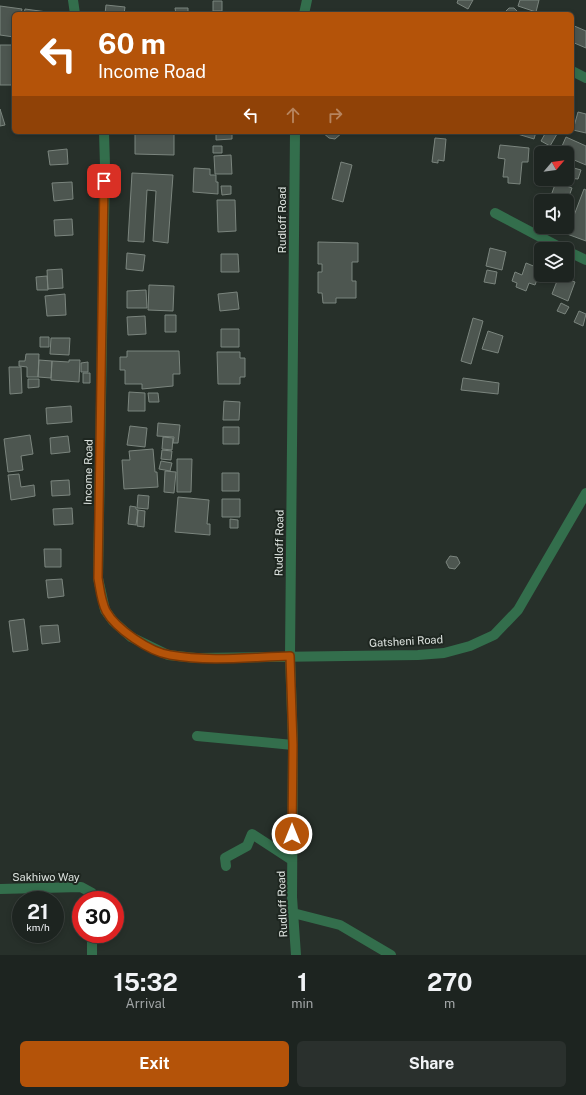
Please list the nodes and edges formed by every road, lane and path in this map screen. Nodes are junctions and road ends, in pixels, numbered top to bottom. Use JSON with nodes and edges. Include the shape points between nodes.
{"nodes":[{"id":1,"x":73,"y":0,"type":"edge"},
{"id":2,"x":307,"y":0,"type":"edge"},
{"id":3,"x":75,"y":12,"type":"edge"},
{"id":4,"x":304,"y":12,"type":"edge"},
{"id":5,"x":574,"y":72,"type":"edge"},
{"id":6,"x":586,"y":78,"type":"edge"},
{"id":7,"x":104,"y":134,"type":"edge"},
{"id":8,"x":295,"y":134,"type":"edge"},
{"id":9,"x":495,"y":213,"type":"dead end"},
{"id":10,"x":550,"y":242,"type":"edge"},
{"id":11,"x":574,"y":254,"type":"edge"},
{"id":12,"x":586,"y":260,"type":"edge"},
{"id":13,"x":586,"y":493,"type":"edge"},
{"id":14,"x":290,"y":656,"type":"junction"},
{"id":15,"x":197,"y":736,"type":"dead end"},
{"id":16,"x":293,"y":745,"type":"junction"},
{"id":17,"x":292,"y":860,"type":"junction"},
{"id":18,"x":226,"y":866,"type":"dead end"},
{"id":19,"x":0,"y":889,"type":"edge"},
{"id":20,"x":86,"y":891,"type":"edge"},
{"id":21,"x":293,"y":913,"type":"junction"},
{"id":22,"x":92,"y":943,"type":"edge"},
{"id":23,"x":92,"y":955,"type":"edge"},
{"id":24,"x":296,"y":955,"type":"edge"},
{"id":25,"x":391,"y":955,"type":"edge"}],
"edges":[{"from":1,"to":3,"type":"street"},
{"from":2,"to":4,"type":"street"},
{"from":5,"to":6,"type":"street"},
{"from":7,"to":14,"type":"street","name":"Income Road","via":[[98,578],[105,610],[131,637],[168,655],[196,658]]},
{"from":8,"to":14,"type":"street","name":"Rudloff Road"},
{"from":9,"to":10,"type":"street"},
{"from":11,"to":12,"type":"street"},
{"from":13,"to":14,"type":"street","name":"Gatsheni Road","via":[[518,610],[494,635],[470,646],[444,653]]},
{"from":14,"to":16,"type":"street","name":"Rudloff Road"},
{"from":15,"to":16,"type":"street"},
{"from":16,"to":17,"type":"street","name":"Rudloff Road"},
{"from":17,"to":18,"type":"street","via":[[252,834],[247,846],[225,858]]},
{"from":17,"to":21,"type":"street","name":"Rudloff Road"},
{"from":19,"to":20,"type":"street","name":"Sakhiwo Way","via":[[81,887]]},
{"from":21,"to":24,"type":"street","name":"Rudloff Road"},
{"from":21,"to":25,"type":"street","via":[[340,925]]},
{"from":22,"to":23,"type":"street"}]}
